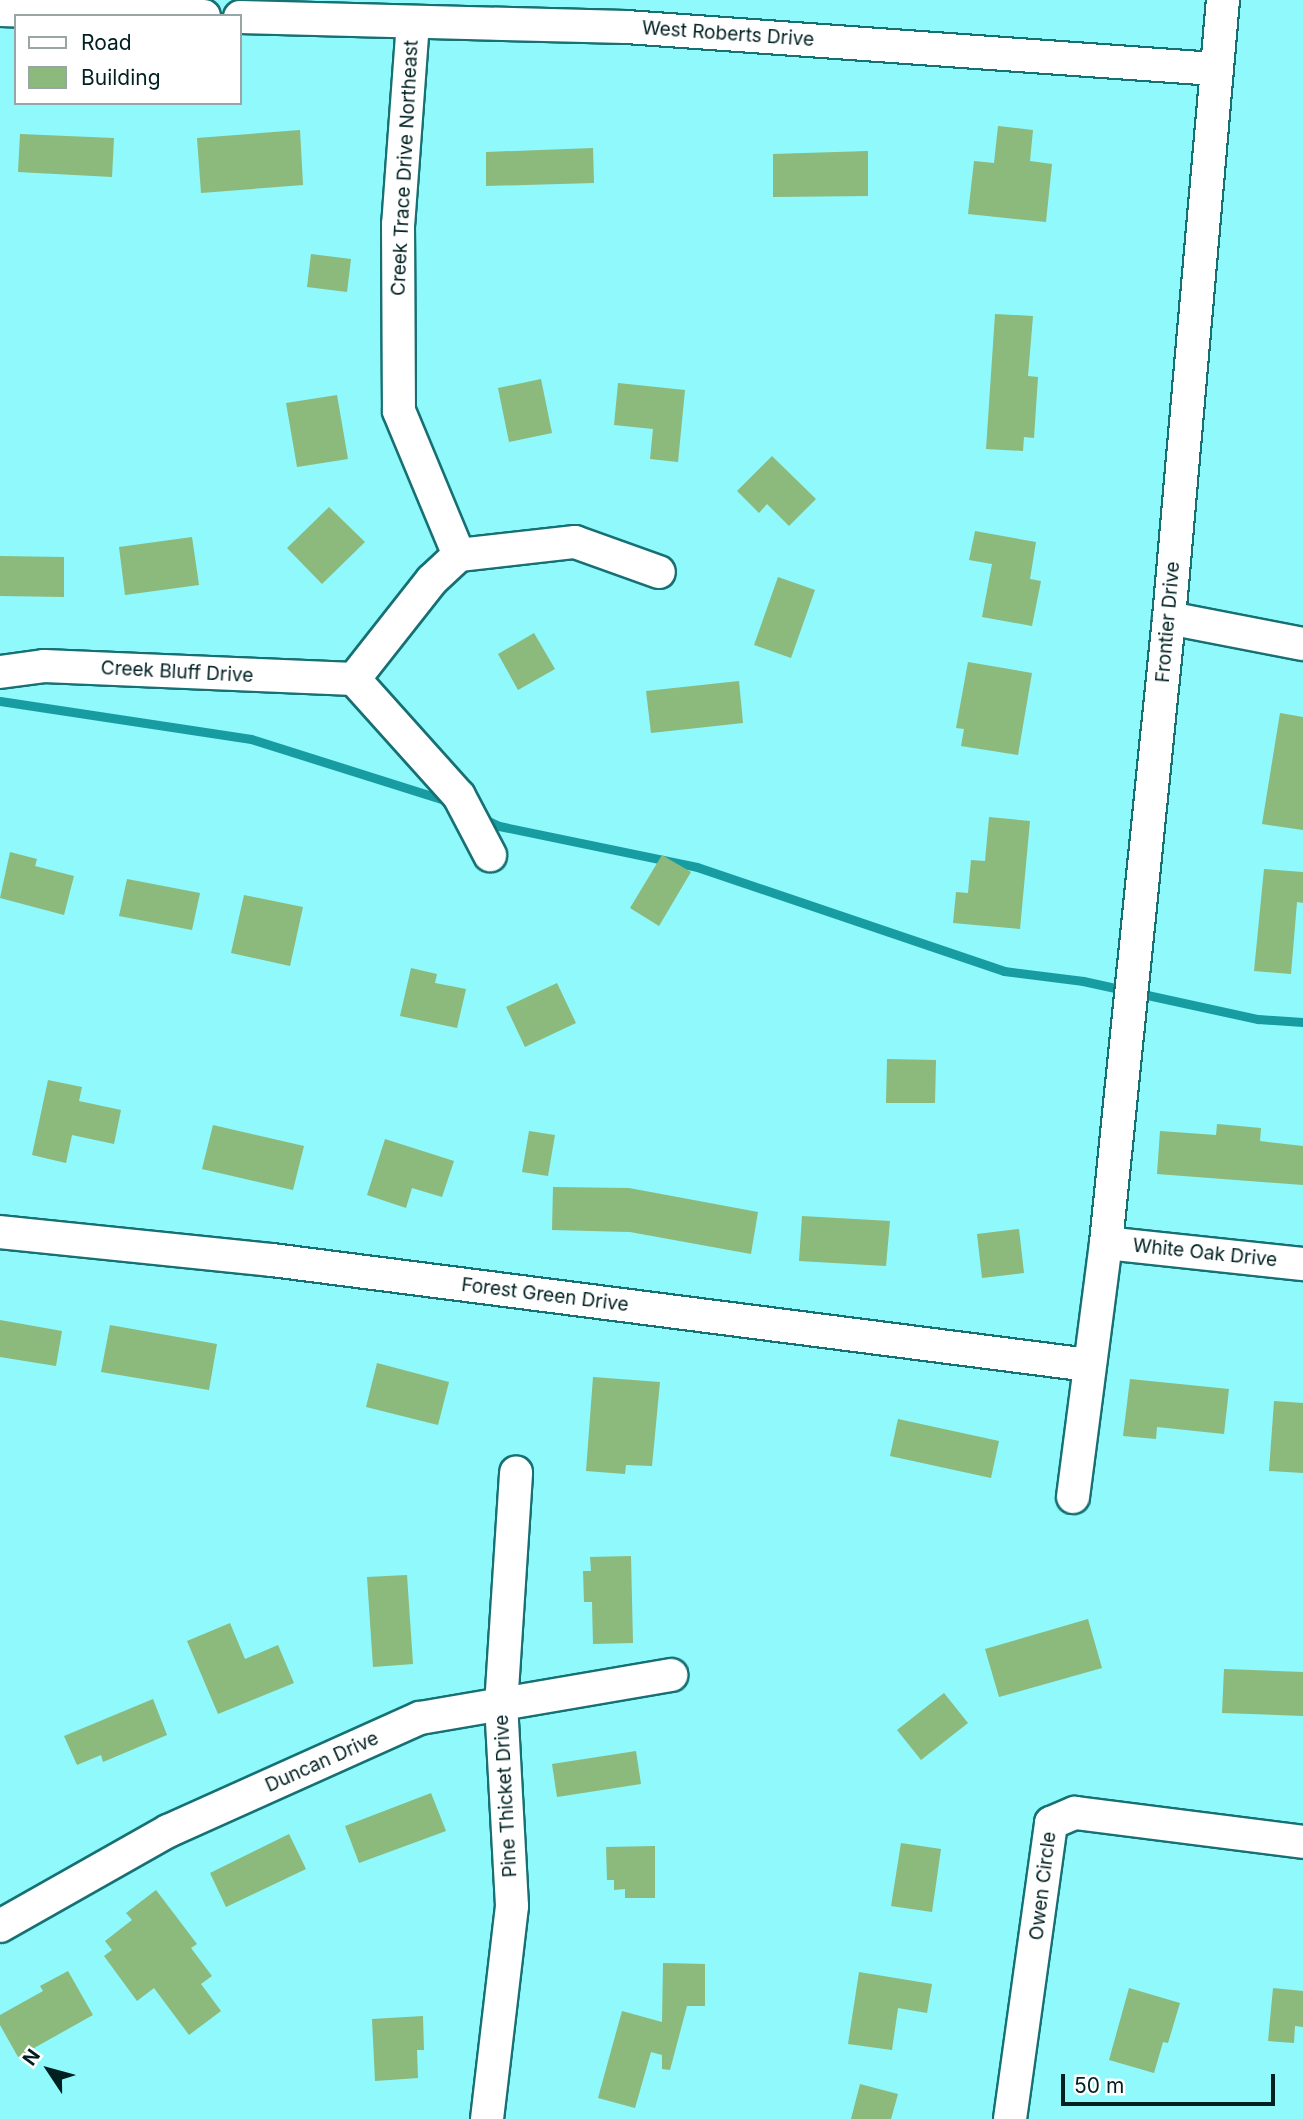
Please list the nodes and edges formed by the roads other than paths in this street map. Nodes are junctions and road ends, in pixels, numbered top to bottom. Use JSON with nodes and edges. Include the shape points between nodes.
{"nodes":[{"id":1,"x":1223,"y":0,"type":"edge"},
{"id":2,"x":0,"y":10,"type":"edge"},
{"id":3,"x":136,"y":14,"type":"edge"},
{"id":4,"x":628,"y":14,"type":"edge"},
{"id":5,"x":242,"y":17,"type":"edge"},
{"id":6,"x":413,"y":22,"type":"junction"},
{"id":7,"x":1215,"y":69,"type":"junction"},
{"id":8,"x":459,"y":555,"type":"junction"},
{"id":9,"x":659,"y":572,"type":"dead end"},
{"id":10,"x":1169,"y":618,"type":"junction"},
{"id":11,"x":1303,"y":644,"type":"edge"},
{"id":12,"x":0,"y":672,"type":"edge"},
{"id":13,"x":354,"y":679,"type":"junction"},
{"id":14,"x":490,"y":855,"type":"dead end"},
{"id":15,"x":0,"y":1232,"type":"edge"},
{"id":16,"x":1106,"y":1243,"type":"junction"},
{"id":17,"x":1303,"y":1264,"type":"edge"},
{"id":18,"x":1088,"y":1365,"type":"junction"},
{"id":19,"x":516,"y":1472,"type":"dead end"},
{"id":20,"x":1073,"y":1497,"type":"dead end"},
{"id":21,"x":671,"y":1675,"type":"dead end"},
{"id":22,"x":501,"y":1706,"type":"junction"},
{"id":23,"x":1303,"y":1842,"type":"edge"},
{"id":24,"x":0,"y":1926,"type":"edge"},
{"id":25,"x":486,"y":2119,"type":"edge"},
{"id":26,"x":1010,"y":2119,"type":"edge"}],
"edges":[{"from":1,"to":7,"type":"street","name":"Frontier Drive"},
{"from":2,"to":3,"type":"street"},
{"from":4,"to":6,"type":"street","name":"West Roberts Drive"},
{"from":4,"to":7,"type":"street","name":"West Roberts Drive"},
{"from":5,"to":6,"type":"street","name":"West Roberts Drive"},
{"from":6,"to":8,"type":"street","name":"Creek Trace Drive Northeast","via":[[398,224],[399,411]]},
{"from":7,"to":10,"type":"street","name":"Frontier Drive"},
{"from":8,"to":9,"type":"street","via":[[575,542]]},
{"from":8,"to":13,"type":"street","via":[[432,580]]},
{"from":10,"to":11,"type":"street"},
{"from":10,"to":16,"type":"street","name":"Frontier Drive"},
{"from":12,"to":13,"type":"street","name":"Creek Bluff Drive","via":[[44,666]]},
{"from":13,"to":14,"type":"street","via":[[459,796]]},
{"from":15,"to":18,"type":"street","name":"Forest Green Drive","via":[[272,1260]]},
{"from":16,"to":17,"type":"street","name":"White Oak Drive"},
{"from":16,"to":18,"type":"street","name":"Frontier Drive"},
{"from":18,"to":20,"type":"street"},
{"from":19,"to":22,"type":"street","name":"Pine Thicket Drive"},
{"from":21,"to":22,"type":"street","name":"Duncan Drive"},
{"from":22,"to":24,"type":"street","name":"Duncan Drive","via":[[420,1718],[168,1831]]},
{"from":22,"to":25,"type":"street","name":"Pine Thicket Drive","via":[[512,1906]]},
{"from":23,"to":26,"type":"street","name":"Owen Circle","via":[[1075,1813],[1051,1822]]}]}
